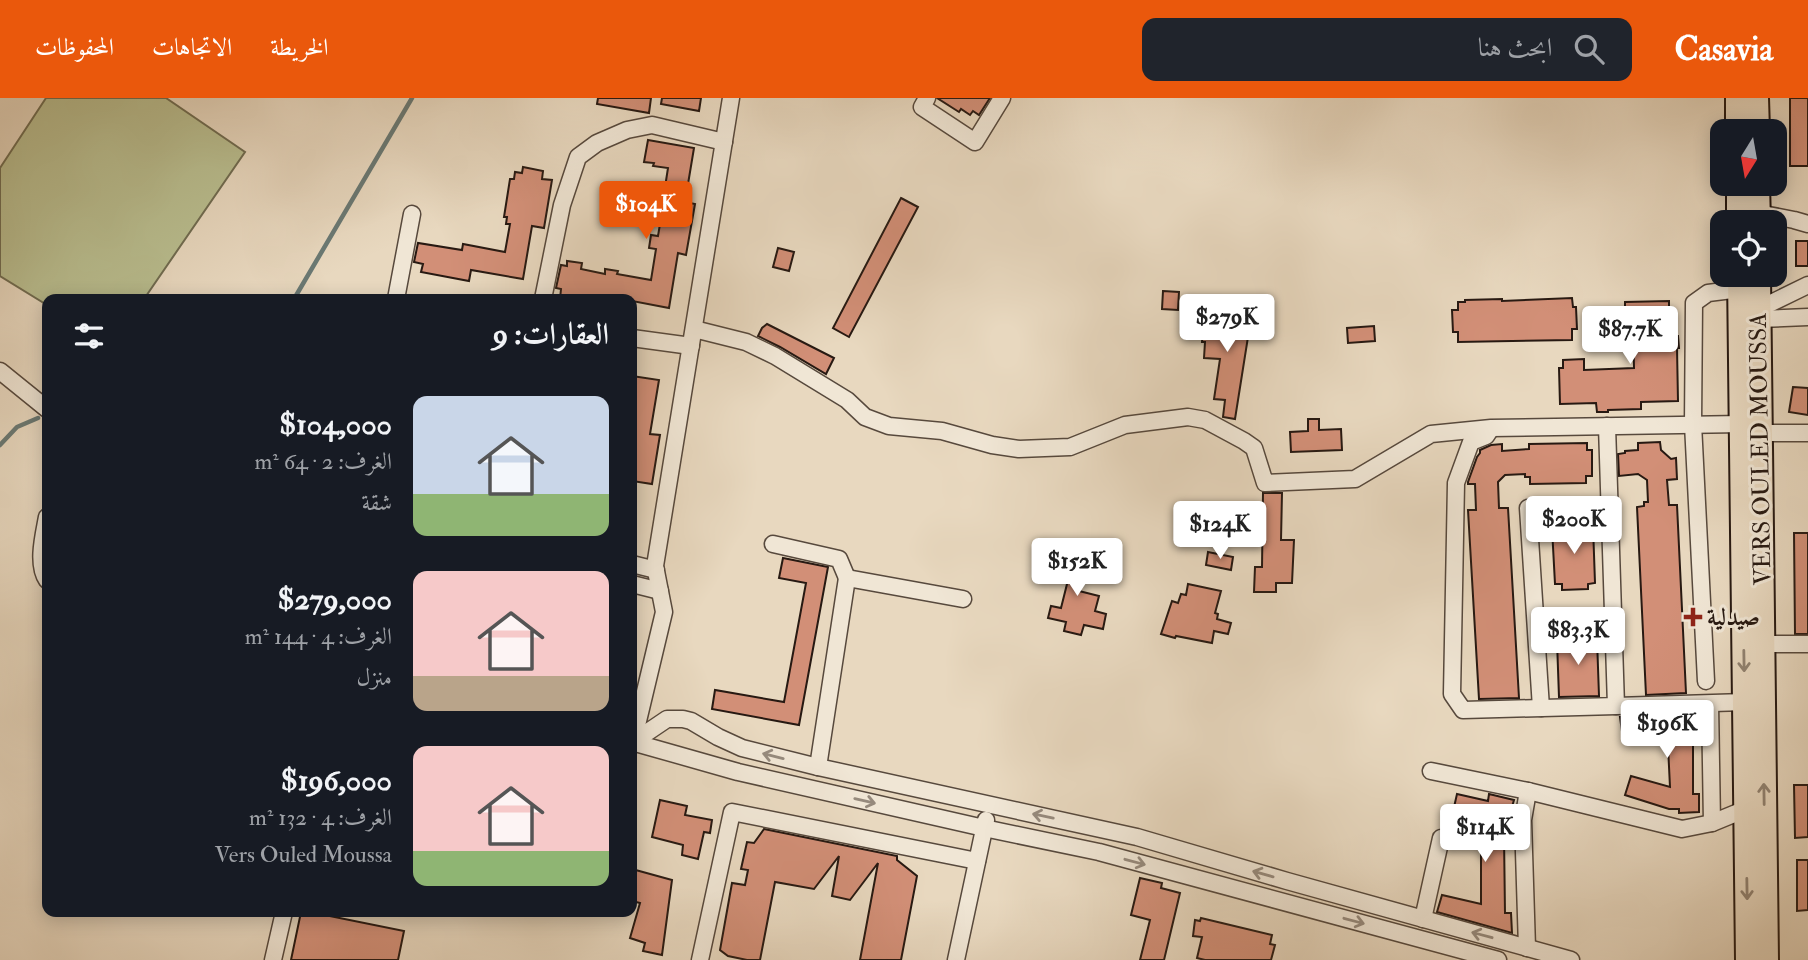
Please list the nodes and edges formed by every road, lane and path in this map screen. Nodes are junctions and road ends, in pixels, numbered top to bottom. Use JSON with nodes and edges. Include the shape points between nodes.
{"nodes":[{"id":1,"x":732,"y":98,"type":"edge"},
{"id":2,"x":927,"y":98,"type":"edge"},
{"id":3,"x":1002,"y":98,"type":"edge"},
{"id":4,"x":1738,"y":98,"type":"edge"},
{"id":5,"x":1756,"y":98,"type":"edge"},
{"id":6,"x":1738,"y":119,"type":"edge"},
{"id":7,"x":1757,"y":119,"type":"edge"},
{"id":8,"x":724,"y":142,"type":"junction"},
{"id":9,"x":412,"y":214,"type":"dead end"},
{"id":10,"x":1787,"y":219,"type":"edge"},
{"id":11,"x":1808,"y":224,"type":"edge"},
{"id":12,"x":1808,"y":285,"type":"edge"},
{"id":13,"x":1724,"y":287,"type":"edge"},
{"id":14,"x":1746,"y":287,"type":"edge"},
{"id":15,"x":1749,"y":287,"type":"edge"},
{"id":16,"x":398,"y":294,"type":"edge"},
{"id":17,"x":544,"y":294,"type":"edge"},
{"id":18,"x":1759,"y":314,"type":"junction"},
{"id":19,"x":1808,"y":317,"type":"edge"},
{"id":20,"x":694,"y":329,"type":"junction"},
{"id":21,"x":637,"y":339,"type":"edge"},
{"id":22,"x":691,"y":346,"type":"junction"},
{"id":23,"x":0,"y":371,"type":"edge"},
{"id":24,"x":42,"y":405,"type":"edge"},
{"id":25,"x":1693,"y":424,"type":"junction"},
{"id":26,"x":1607,"y":426,"type":"junction"},
{"id":27,"x":1492,"y":428,"type":"junction"},
{"id":28,"x":1751,"y":428,"type":"junction"},
{"id":29,"x":1808,"y":433,"type":"edge"},
{"id":30,"x":1610,"y":507,"type":"junction"},
{"id":31,"x":42,"y":541,"type":"edge"},
{"id":32,"x":773,"y":544,"type":"dead end"},
{"id":33,"x":42,"y":560,"type":"edge"},
{"id":34,"x":637,"y":565,"type":"edge"},
{"id":35,"x":656,"y":570,"type":"junction"},
{"id":36,"x":847,"y":578,"type":"junction"},
{"id":37,"x":637,"y":585,"type":"edge"},
{"id":38,"x":660,"y":591,"type":"junction"},
{"id":39,"x":963,"y":598,"type":"dead end"},
{"id":40,"x":1808,"y":643,"type":"edge"},
{"id":41,"x":1762,"y":644,"type":"junction"},
{"id":42,"x":1706,"y":681,"type":"dead end"},
{"id":43,"x":1745,"y":702,"type":"junction"},
{"id":44,"x":1710,"y":704,"type":"junction"},
{"id":45,"x":1616,"y":706,"type":"junction"},
{"id":46,"x":1541,"y":708,"type":"junction"},
{"id":47,"x":637,"y":722,"type":"edge"},
{"id":48,"x":637,"y":739,"type":"edge"},
{"id":49,"x":637,"y":743,"type":"edge"},
{"id":50,"x":818,"y":767,"type":"junction"},
{"id":51,"x":1431,"y":771,"type":"dead end"},
{"id":52,"x":1528,"y":791,"type":"junction"},
{"id":53,"x":990,"y":804,"type":"junction"},
{"id":54,"x":1746,"y":809,"type":"junction"},
{"id":55,"x":1712,"y":823,"type":"junction"},
{"id":56,"x":984,"y":828,"type":"junction"},
{"id":57,"x":1441,"y":838,"type":"dead end"},
{"id":58,"x":976,"y":861,"type":"junction"},
{"id":59,"x":283,"y":917,"type":"edge"},
{"id":60,"x":1423,"y":919,"type":"junction"},
{"id":61,"x":1527,"y":948,"type":"junction"},
{"id":62,"x":274,"y":960,"type":"edge"},
{"id":63,"x":700,"y":960,"type":"edge"},
{"id":64,"x":956,"y":960,"type":"edge"},
{"id":65,"x":1498,"y":960,"type":"edge"},
{"id":66,"x":1571,"y":960,"type":"edge"},
{"id":67,"x":1748,"y":960,"type":"edge"},
{"id":68,"x":1766,"y":960,"type":"edge"}],
"edges":[{"from":1,"to":8,"type":"street"},
{"from":2,"to":3,"type":"street","via":[[922,107],[975,142]]},
{"from":4,"to":6,"type":"highway"},
{"from":5,"to":7,"type":"highway"},
{"from":8,"to":17,"type":"street","via":[[652,125],[627,130],[578,157],[562,205]]},
{"from":8,"to":20,"type":"street"},
{"from":9,"to":16,"type":"street"},
{"from":10,"to":11,"type":"street"},
{"from":12,"to":18,"type":"street"},
{"from":13,"to":25,"type":"street","via":[[1694,303]]},
{"from":14,"to":28,"type":"highway"},
{"from":15,"to":18,"type":"highway","name":"VERS OULED MOUSSA"},
{"from":18,"to":19,"type":"street"},
{"from":18,"to":28,"type":"highway","name":"VERS OULED MOUSSA"},
{"from":20,"to":22,"type":"street"},
{"from":20,"to":27,"type":"street","via":[[746,342],[775,356],[847,400],[865,417],[889,426],[942,430],[1019,449],[1070,447],[1125,425],[1188,417],[1205,420],[1254,448],[1265,482],[1355,479],[1431,434]]},
{"from":21,"to":22,"type":"street"},
{"from":22,"to":35,"type":"street"},
{"from":23,"to":24,"type":"street"},
{"from":25,"to":26,"type":"street"},
{"from":25,"to":28,"type":"street"},
{"from":25,"to":42,"type":"street"},
{"from":26,"to":27,"type":"street"},
{"from":26,"to":30,"type":"street"},
{"from":27,"to":46,"type":"street","via":[[1471,442],[1456,482],[1452,694],[1463,710]]},
{"from":28,"to":29,"type":"street"},
{"from":28,"to":41,"type":"highway","name":"VERS OULED MOUSSA"},
{"from":28,"to":43,"type":"highway","one_way":true},
{"from":30,"to":45,"type":"street"},
{"from":30,"to":46,"type":"street","via":[[1528,509]]},
{"from":31,"to":33,"type":"street"},
{"from":32,"to":36,"type":"street","via":[[839,559]]},
{"from":34,"to":35,"type":"street"},
{"from":35,"to":38,"type":"street"},
{"from":36,"to":39,"type":"street"},
{"from":36,"to":50,"type":"street"},
{"from":37,"to":38,"type":"street"},
{"from":38,"to":47,"type":"street","via":[[664,612]]},
{"from":40,"to":41,"type":"street"},
{"from":68,"to":41,"type":"highway","name":"VERS OULED MOUSSA","one_way":true},
{"from":43,"to":44,"type":"street"},
{"from":43,"to":54,"type":"highway"},
{"from":44,"to":45,"type":"street"},
{"from":44,"to":55,"type":"street"},
{"from":45,"to":46,"type":"street"},
{"from":50,"to":48,"type":"street","one_way":true,"via":[[743,748],[683,719],[667,719]]},
{"from":49,"to":56,"type":"street","one_way":true,"via":[[738,772]]},
{"from":50,"to":53,"type":"street"},
{"from":51,"to":52,"type":"street"},
{"from":52,"to":55,"type":"street","via":[[1682,829]]},
{"from":52,"to":61,"type":"street","via":[[1523,820]]},
{"from":53,"to":56,"type":"street"},
{"from":60,"to":53,"type":"street","one_way":true,"via":[[1137,837]]},
{"from":54,"to":55,"type":"street"},
{"from":54,"to":67,"type":"highway","one_way":true},
{"from":56,"to":58,"type":"street"},
{"from":56,"to":65,"type":"street","one_way":true,"via":[[1099,852]]},
{"from":57,"to":60,"type":"street"},
{"from":58,"to":63,"type":"street","via":[[732,812]]},
{"from":58,"to":64,"type":"street"},
{"from":59,"to":62,"type":"street"},
{"from":61,"to":60,"type":"street","one_way":true},
{"from":61,"to":66,"type":"street"}]}
